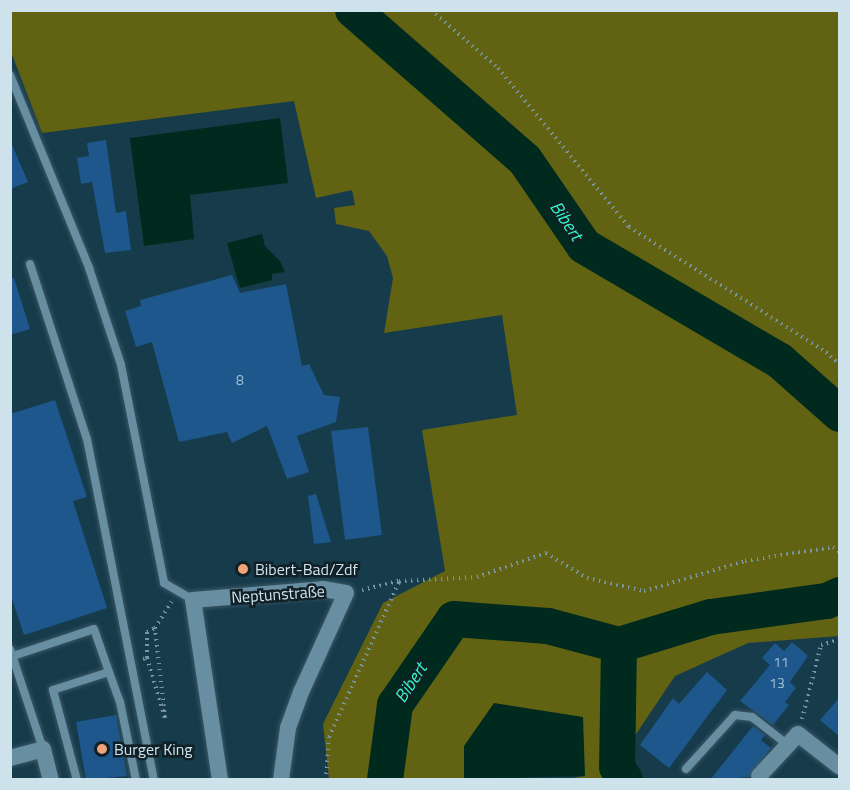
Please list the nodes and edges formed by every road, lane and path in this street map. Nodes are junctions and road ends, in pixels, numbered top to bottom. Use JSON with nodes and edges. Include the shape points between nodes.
{"nodes":[{"id":1,"x":431,"y":10,"type":"edge"},
{"id":2,"x":10,"y":75,"type":"edge"},
{"id":3,"x":30,"y":264,"type":"dead end"},
{"id":4,"x":840,"y":365,"type":"edge"},
{"id":5,"x":840,"y":552,"type":"edge"},
{"id":6,"x":399,"y":581,"type":"junction"},
{"id":7,"x":346,"y":593,"type":"junction"},
{"id":8,"x":186,"y":596,"type":"junction"},
{"id":9,"x":840,"y":639,"type":"edge"},
{"id":10,"x":12,"y":652,"type":"edge"},
{"id":11,"x":147,"y":658,"type":"dead end"},
{"id":12,"x":109,"y":672,"type":"junction"},
{"id":13,"x":793,"y":740,"type":"junction"},
{"id":14,"x":43,"y":749,"type":"junction"},
{"id":15,"x":10,"y":758,"type":"edge"},
{"id":16,"x":840,"y":767,"type":"edge"},
{"id":17,"x":686,"y":769,"type":"dead end"},
{"id":18,"x":759,"y":776,"type":"dead end"},
{"id":19,"x":51,"y":780,"type":"edge"},
{"id":20,"x":77,"y":780,"type":"edge"},
{"id":21,"x":136,"y":780,"type":"edge"},
{"id":22,"x":154,"y":780,"type":"edge"},
{"id":23,"x":220,"y":780,"type":"edge"},
{"id":24,"x":281,"y":780,"type":"edge"},
{"id":25,"x":326,"y":780,"type":"edge"}],
"edges":[{"from":1,"to":4,"type":"path","via":[[498,68],[629,227]]},
{"from":2,"to":8,"type":"lane","via":[[89,268],[121,365],[164,583]]},
{"from":3,"to":22,"type":"lane","via":[[87,440]]},
{"from":5,"to":6,"type":"path","via":[[833,547],[745,561],[644,591],[587,578],[546,553],[477,577]]},
{"from":6,"to":7,"type":"path"},
{"from":6,"to":25,"type":"path","via":[[329,737]]},
{"from":7,"to":8,"type":"street","name":"Neptunstraße","via":[[323,589]]},
{"from":7,"to":24,"type":"street","name":"Neptunstraße","via":[[291,719]]},
{"from":8,"to":11,"type":"path","via":[[147,632]]},
{"from":8,"to":23,"type":"street"},
{"from":9,"to":13,"type":"path","via":[[821,645]]},
{"from":10,"to":12,"type":"lane","via":[[94,629]]},
{"from":10,"to":14,"type":"lane"},
{"from":12,"to":20,"type":"lane","via":[[53,690]]},
{"from":12,"to":21,"type":"lane","via":[[120,702]]},
{"from":13,"to":16,"type":"street"},
{"from":13,"to":17,"type":"lane","via":[[752,717],[735,715]]},
{"from":13,"to":18,"type":"street"},
{"from":14,"to":15,"type":"street"},
{"from":14,"to":19,"type":"street"}]}
